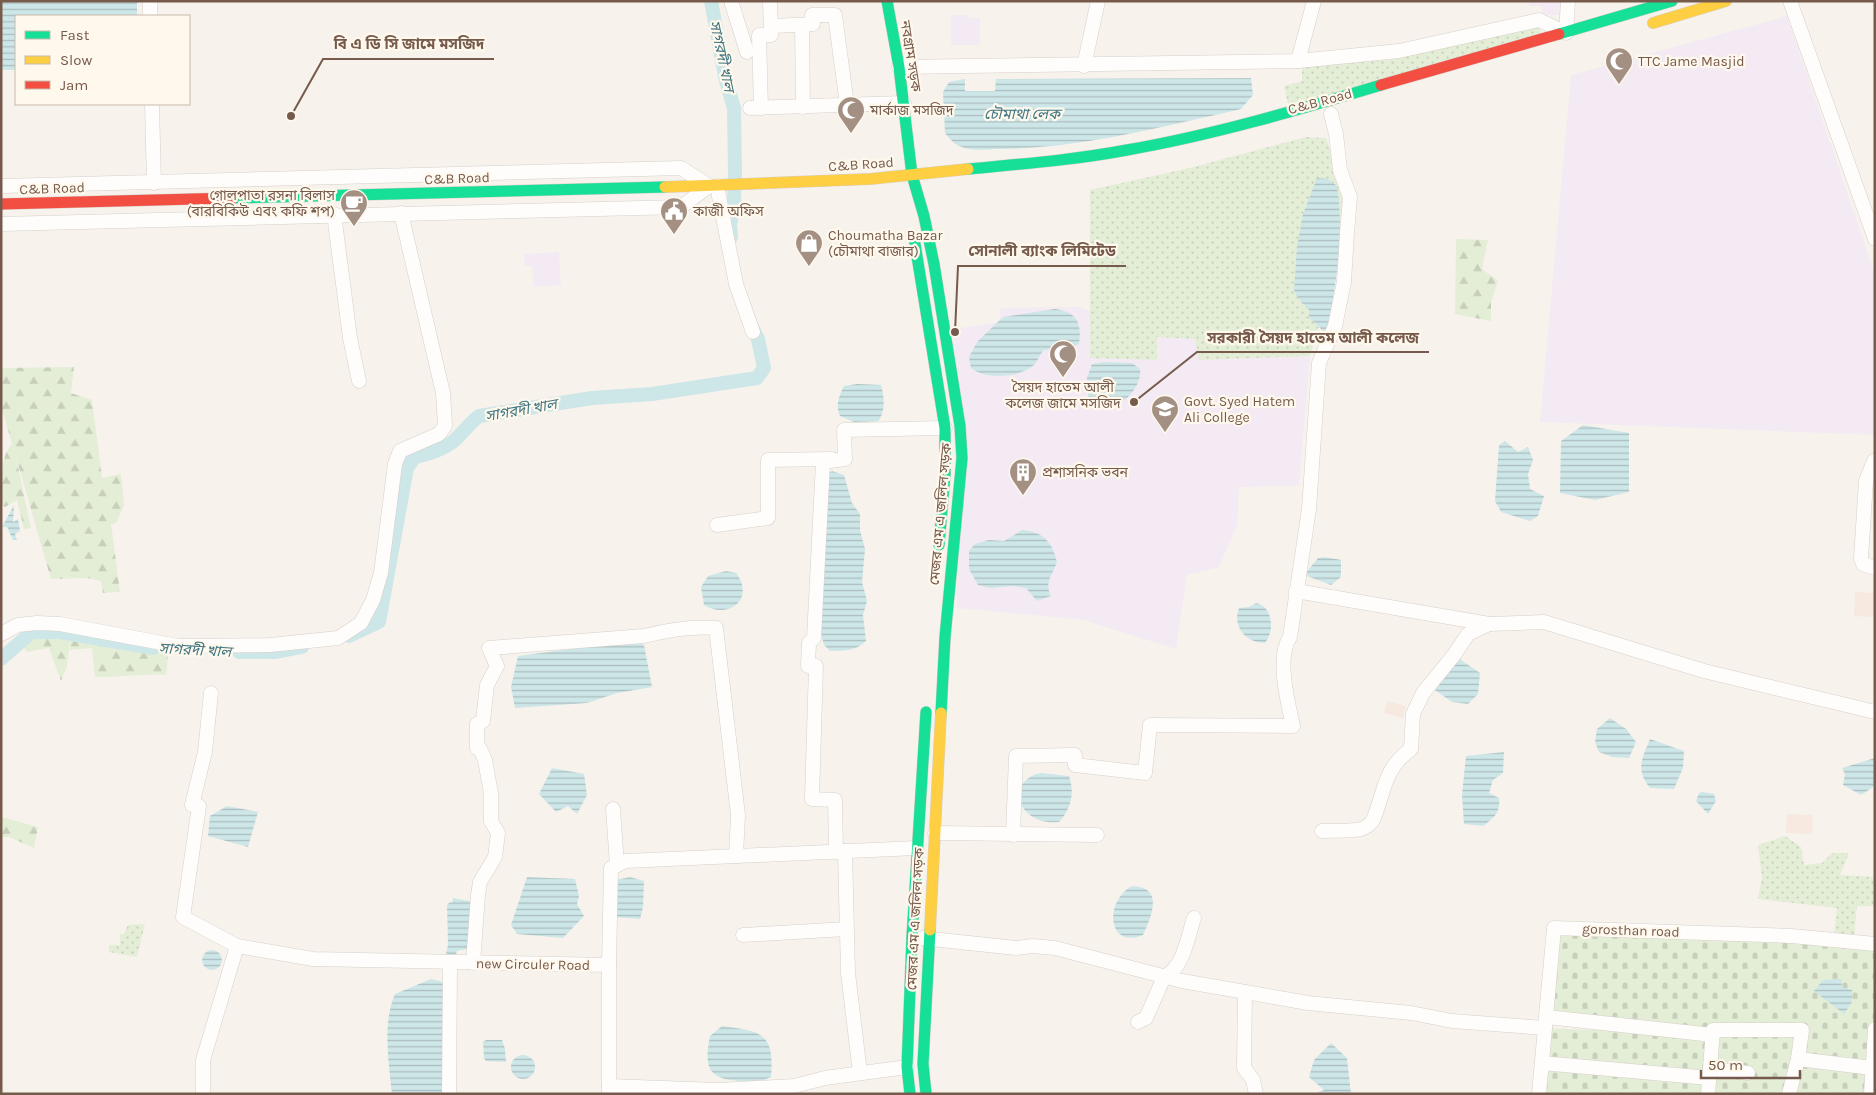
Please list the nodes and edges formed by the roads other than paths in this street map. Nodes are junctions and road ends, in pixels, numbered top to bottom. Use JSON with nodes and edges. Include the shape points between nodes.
{"nodes":[{"id":1,"x":150,"y":1,"type":"edge"},
{"id":2,"x":731,"y":1,"type":"edge"},
{"id":3,"x":770,"y":1,"type":"edge"},
{"id":4,"x":887,"y":1,"type":"edge"},
{"id":5,"x":1098,"y":1,"type":"edge"},
{"id":6,"x":1314,"y":1,"type":"edge"},
{"id":7,"x":1568,"y":1,"type":"edge"},
{"id":8,"x":1672,"y":1,"type":"edge"},
{"id":9,"x":1726,"y":1,"type":"edge"},
{"id":10,"x":1790,"y":1,"type":"edge"},
{"id":11,"x":150,"y":15,"type":"edge"},
{"id":12,"x":802,"y":25,"type":"junction"},
{"id":13,"x":772,"y":26,"type":"junction"},
{"id":14,"x":1644,"y":26,"type":"dead end"},
{"id":15,"x":1566,"y":32,"type":"junction"},
{"id":16,"x":747,"y":52,"type":"dead end"},
{"id":17,"x":1298,"y":61,"type":"junction"},
{"id":18,"x":1084,"y":66,"type":"junction"},
{"id":19,"x":899,"y":67,"type":"junction"},
{"id":20,"x":904,"y":103,"type":"junction"},
{"id":21,"x":152,"y":105,"type":"edge"},
{"id":22,"x":847,"y":105,"type":"junction"},
{"id":23,"x":803,"y":107,"type":"junction"},
{"id":24,"x":1331,"y":114,"type":"dead end"},
{"id":25,"x":1048,"y":173,"type":"dead end"},
{"id":26,"x":912,"y":175,"type":"junction"},
{"id":27,"x":154,"y":183,"type":"junction"},
{"id":28,"x":1,"y":186,"type":"edge"},
{"id":29,"x":718,"y":186,"type":"junction"},
{"id":30,"x":1,"y":204,"type":"edge"},
{"id":31,"x":400,"y":213,"type":"junction"},
{"id":32,"x":334,"y":214,"type":"junction"},
{"id":33,"x":1,"y":224,"type":"edge"},
{"id":34,"x":1875,"y":239,"type":"edge"},
{"id":35,"x":753,"y":332,"type":"dead end"},
{"id":36,"x":359,"y":381,"type":"dead end"},
{"id":37,"x":945,"y":428,"type":"junction"},
{"id":38,"x":845,"y":459,"type":"junction"},
{"id":39,"x":1874,"y":461,"type":"dead end"},
{"id":40,"x":717,"y":525,"type":"dead end"},
{"id":41,"x":938,"y":560,"type":"dead end"},
{"id":42,"x":1875,"y":568,"type":"edge"},
{"id":43,"x":1296,"y":591,"type":"junction"},
{"id":44,"x":1489,"y":624,"type":"junction"},
{"id":45,"x":1,"y":634,"type":"edge"},
{"id":46,"x":211,"y":692,"type":"dead end"},
{"id":47,"x":927,"y":699,"type":"dead end"},
{"id":48,"x":1875,"y":712,"type":"edge"},
{"id":49,"x":613,"y":809,"type":"dead end"},
{"id":50,"x":1322,"y":831,"type":"dead end"},
{"id":51,"x":935,"y":833,"type":"junction"},
{"id":52,"x":1013,"y":835,"type":"junction"},
{"id":53,"x":1097,"y":835,"type":"dead end"},
{"id":54,"x":916,"y":848,"type":"junction"},
{"id":55,"x":840,"y":852,"type":"junction"},
{"id":56,"x":736,"y":856,"type":"junction"},
{"id":57,"x":617,"y":865,"type":"junction"},
{"id":58,"x":1194,"y":918,"type":"dead end"},
{"id":59,"x":846,"y":929,"type":"junction"},
{"id":60,"x":743,"y":934,"type":"dead end"},
{"id":61,"x":912,"y":937,"type":"junction"},
{"id":62,"x":929,"y":938,"type":"junction"},
{"id":63,"x":1875,"y":944,"type":"edge"},
{"id":64,"x":237,"y":946,"type":"junction"},
{"id":65,"x":450,"y":963,"type":"junction"},
{"id":66,"x":473,"y":963,"type":"junction"},
{"id":67,"x":609,"y":965,"type":"junction"},
{"id":68,"x":1164,"y":977,"type":"junction"},
{"id":69,"x":1245,"y":992,"type":"junction"},
{"id":70,"x":1138,"y":1022,"type":"dead end"},
{"id":71,"x":1546,"y":1023,"type":"junction"},
{"id":72,"x":1875,"y":1029,"type":"edge"},
{"id":73,"x":1713,"y":1034,"type":"junction"},
{"id":74,"x":1798,"y":1059,"type":"junction"},
{"id":75,"x":1542,"y":1063,"type":"junction"},
{"id":76,"x":907,"y":1067,"type":"junction"},
{"id":77,"x":1872,"y":1068,"type":"junction"},
{"id":78,"x":1748,"y":1072,"type":"dead end"},
{"id":79,"x":860,"y":1073,"type":"junction"},
{"id":80,"x":1709,"y":1074,"type":"junction"},
{"id":81,"x":609,"y":1090,"type":"edge"},
{"id":82,"x":203,"y":1094,"type":"edge"},
{"id":83,"x":449,"y":1094,"type":"edge"},
{"id":84,"x":910,"y":1094,"type":"edge"},
{"id":85,"x":926,"y":1094,"type":"edge"},
{"id":86,"x":1256,"y":1094,"type":"edge"},
{"id":87,"x":1539,"y":1094,"type":"edge"},
{"id":88,"x":1708,"y":1094,"type":"edge"},
{"id":89,"x":1789,"y":1094,"type":"edge"},
{"id":90,"x":1871,"y":1094,"type":"edge"}],
"edges":[{"from":1,"to":11,"type":"street"},
{"from":2,"to":16,"type":"street"},
{"from":3,"to":13,"type":"street"},
{"from":4,"to":19,"type":"main road","name":"নবগ্রাম সড়ক"},
{"from":5,"to":18,"type":"street"},
{"from":6,"to":17,"type":"street"},
{"from":7,"to":15,"type":"street"},
{"from":8,"to":15,"type":"main road","name":"C&B Road"},
{"from":9,"to":14,"type":"main road"},
{"from":10,"to":34,"type":"street"},
{"from":12,"to":13,"type":"street"},
{"from":12,"to":22,"type":"street","via":[[813,24],[812,16],[835,15]]},
{"from":12,"to":23,"type":"street"},
{"from":13,"to":23,"type":"street","via":[[771,35],[759,35],[756,108]]},
{"from":15,"to":17,"type":"street","via":[[1539,20],[1398,51]]},
{"from":15,"to":26,"type":"main road","name":"C&B Road","via":[[1286,113],[1128,150]]},
{"from":17,"to":18,"type":"street"},
{"from":18,"to":19,"type":"street"},
{"from":19,"to":20,"type":"main road","name":"নবগ্রাম সড়ক"},
{"from":20,"to":22,"type":"street"},
{"from":20,"to":26,"type":"main road","name":"নবগ্রাম সড়ক"},
{"from":21,"to":27,"type":"street"},
{"from":22,"to":23,"type":"street"},
{"from":24,"to":43,"type":"street","via":[[1340,170],[1350,206],[1344,282],[1335,326],[1319,363],[1309,509]]},
{"from":25,"to":26,"type":"main road","name":"C&B Road"},
{"from":26,"to":29,"type":"main road","name":"C&B Road","via":[[870,180]]},
{"from":26,"to":37,"type":"main road","name":"মেজর এম এ জলিল সড়ক","via":[[911,220]]},
{"from":26,"to":51,"type":"main road","name":"মেজর এম এ জলিল সড়ক","via":[[934,264],[960,426],[962,458],[948,600]]},
{"from":27,"to":28,"type":"street"},
{"from":27,"to":29,"type":"street","via":[[681,168]]},
{"from":29,"to":30,"type":"main road","name":"C&B Road"},
{"from":29,"to":31,"type":"street","via":[[681,207]]},
{"from":29,"to":35,"type":"street","via":[[736,284]]},
{"from":31,"to":32,"type":"street"},
{"from":31,"to":45,"type":"street","via":[[443,393],[445,426],[440,434],[400,451],[395,464],[381,573],[373,600],[361,623],[338,638],[270,645],[178,646],[60,624],[37,623],[18,625]]},
{"from":32,"to":33,"type":"street"},
{"from":32,"to":36,"type":"street","via":[[350,338]]},
{"from":37,"to":38,"type":"street","via":[[844,430]]},
{"from":37,"to":41,"type":"main road","name":"মেজর এম এ জলিল সড়ক"},
{"from":38,"to":40,"type":"street","via":[[768,460],[768,518]]},
{"from":38,"to":55,"type":"street","via":[[823,462],[814,638],[809,642],[808,666],[816,666],[812,799],[835,800]]},
{"from":39,"to":42,"type":"street","via":[[1866,481],[1861,558],[1864,564]]},
{"from":43,"to":44,"type":"street"},
{"from":43,"to":52,"type":"street","via":[[1284,666],[1293,726],[1150,726],[1145,773],[1075,765],[1076,755],[1016,756]]},
{"from":44,"to":48,"type":"street","via":[[1544,622],[1704,671]]},
{"from":44,"to":50,"type":"street","via":[[1468,634],[1423,693],[1413,714],[1411,749],[1400,757],[1390,772],[1372,822],[1363,829]]},
{"from":46,"to":64,"type":"street","name":"new Circuler Road","via":[[205,752],[192,805],[199,806],[183,917]]},
{"from":47,"to":54,"type":"main road","name":"মেজর এম এ জলিল সড়ক"},
{"from":49,"to":57,"type":"street"},
{"from":51,"to":52,"type":"street"},
{"from":51,"to":62,"type":"main road","name":"মেজর এম এ জলিল সড়ক"},
{"from":52,"to":53,"type":"street"},
{"from":54,"to":55,"type":"street"},
{"from":54,"to":61,"type":"main road","name":"মেজর এম এ জলিল সড়ক"},
{"from":55,"to":56,"type":"street"},
{"from":55,"to":59,"type":"street"},
{"from":56,"to":57,"type":"street","via":[[626,861]]},
{"from":56,"to":66,"type":"street","via":[[738,816],[716,628],[488,648],[497,666],[487,685],[483,721],[476,724],[476,744],[485,760],[491,793],[491,820],[498,832],[495,857],[480,882]]},
{"from":57,"to":67,"type":"street","name":"new Circuler Road","via":[[610,868]]},
{"from":58,"to":68,"type":"street","via":[[1181,959],[1172,973]]},
{"from":59,"to":60,"type":"street"},
{"from":59,"to":79,"type":"street"},
{"from":61,"to":62,"type":"street"},
{"from":61,"to":76,"type":"main road","name":"মেজর এম এ জলিল সড়ক"},
{"from":62,"to":68,"type":"street","via":[[1016,948],[1055,948]]},
{"from":62,"to":85,"type":"main road","name":"মেজর এম এ জলিল সড়ক","via":[[923,1064]]},
{"from":63,"to":71,"type":"street","name":"gorosthan road","via":[[1792,936],[1554,928]]},
{"from":64,"to":65,"type":"street","name":"new Circuler Road","via":[[313,959]]},
{"from":64,"to":82,"type":"street","via":[[203,1060]]},
{"from":65,"to":66,"type":"street","name":"new Circuler Road"},
{"from":65,"to":83,"type":"street"},
{"from":66,"to":67,"type":"street","name":"new Circuler Road"},
{"from":67,"to":81,"type":"street"},
{"from":68,"to":69,"type":"street"},
{"from":68,"to":70,"type":"street","via":[[1146,1018]]},
{"from":69,"to":71,"type":"street","via":[[1452,1021]]},
{"from":69,"to":86,"type":"street","via":[[1244,1068],[1253,1080]]},
{"from":71,"to":73,"type":"street"},
{"from":71,"to":75,"type":"street","name":"gorosthan road"},
{"from":72,"to":77,"type":"street"},
{"from":73,"to":74,"type":"street","via":[[1713,1030],[1802,1030]]},
{"from":73,"to":80,"type":"street"},
{"from":74,"to":77,"type":"street"},
{"from":74,"to":89,"type":"street"},
{"from":75,"to":80,"type":"street"},
{"from":75,"to":87,"type":"street","name":"gorosthan road"},
{"from":76,"to":79,"type":"street"},
{"from":76,"to":84,"type":"main road","name":"মেজর এম এ জলিল সড়ক"},
{"from":77,"to":90,"type":"street"},
{"from":78,"to":80,"type":"street"},
{"from":79,"to":81,"type":"street","via":[[794,1086]]},
{"from":80,"to":88,"type":"street"}]}
